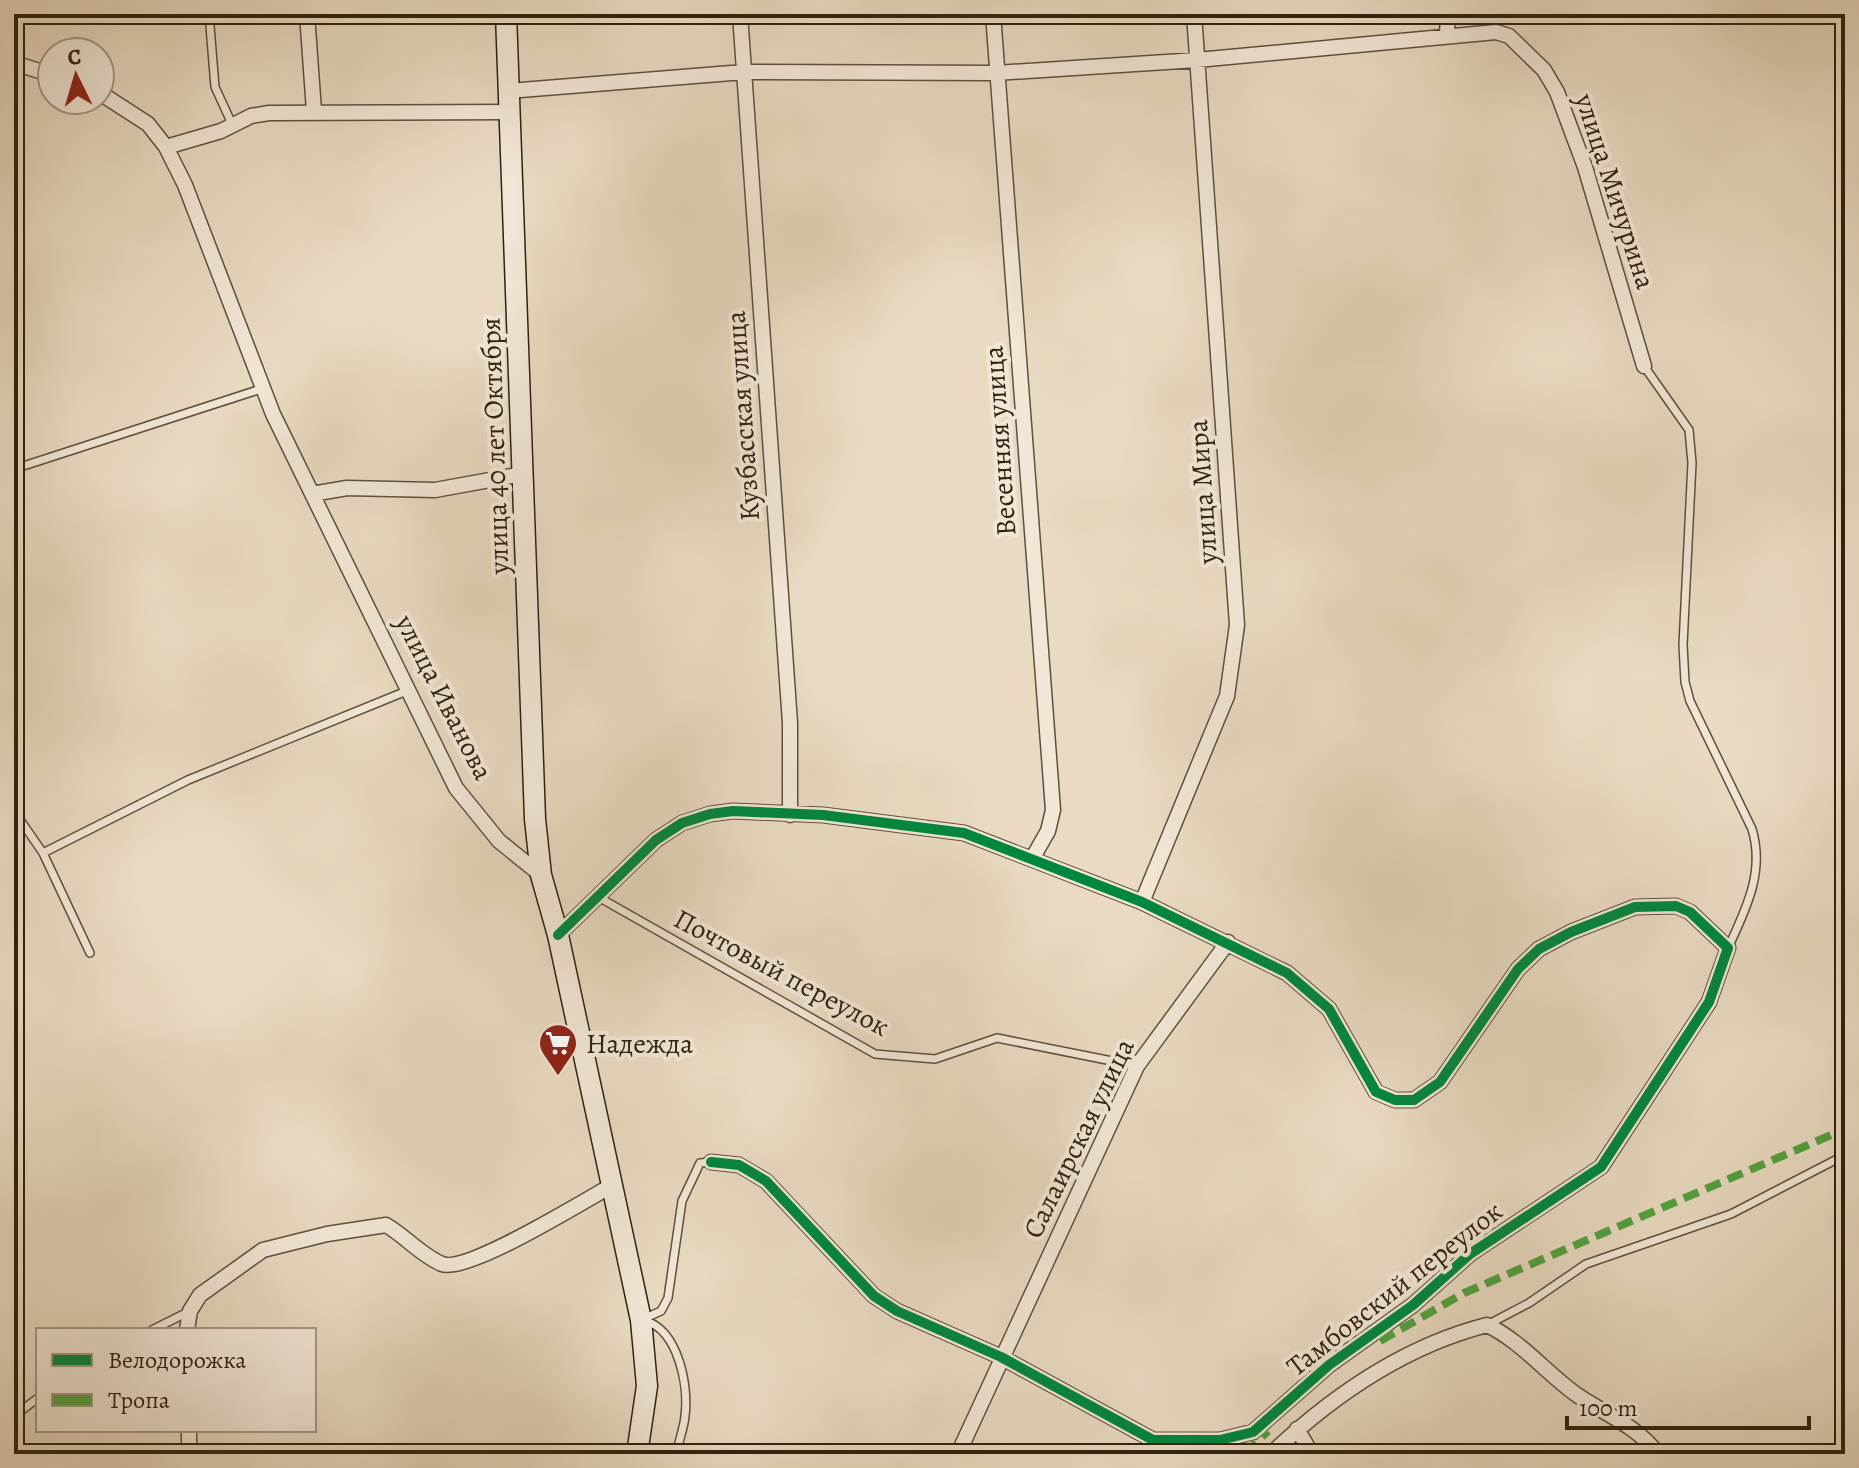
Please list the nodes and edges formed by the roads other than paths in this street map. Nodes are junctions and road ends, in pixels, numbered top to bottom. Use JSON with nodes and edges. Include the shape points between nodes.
{"nodes":[{"id":1,"x":209,"y":14,"type":"edge"},
{"id":2,"x":307,"y":14,"type":"edge"},
{"id":3,"x":506,"y":14,"type":"edge"},
{"id":4,"x":740,"y":14,"type":"edge"},
{"id":5,"x":993,"y":14,"type":"edge"},
{"id":6,"x":1194,"y":14,"type":"edge"},
{"id":7,"x":1448,"y":14,"type":"edge"},
{"id":8,"x":1447,"y":34,"type":"junction"},
{"id":9,"x":1197,"y":60,"type":"junction"},
{"id":10,"x":14,"y":63,"type":"edge"},
{"id":11,"x":36,"y":70,"type":"edge"},
{"id":12,"x":744,"y":72,"type":"junction"},
{"id":13,"x":996,"y":73,"type":"junction"},
{"id":14,"x":508,"y":91,"type":"junction"},
{"id":15,"x":116,"y":103,"type":"edge"},
{"id":16,"x":314,"y":111,"type":"junction"},
{"id":17,"x":509,"y":112,"type":"junction"},
{"id":18,"x":232,"y":124,"type":"junction"},
{"id":19,"x":166,"y":147,"type":"junction"},
{"id":20,"x":1644,"y":366,"type":"joint"},
{"id":21,"x":261,"y":389,"type":"junction"},
{"id":22,"x":14,"y":469,"type":"edge"},
{"id":23,"x":523,"y":474,"type":"junction"},
{"id":24,"x":312,"y":494,"type":"junction"},
{"id":25,"x":410,"y":690,"type":"junction"},
{"id":26,"x":14,"y":811,"type":"edge"},
{"id":27,"x":790,"y":815,"type":"junction"},
{"id":28,"x":43,"y":853,"type":"junction"},
{"id":29,"x":1032,"y":859,"type":"junction"},
{"id":30,"x":541,"y":875,"type":"junction"},
{"id":31,"x":600,"y":898,"type":"junction"},
{"id":32,"x":1142,"y":902,"type":"junction"},
{"id":33,"x":558,"y":935,"type":"junction"},
{"id":34,"x":1228,"y":942,"type":"junction"},
{"id":35,"x":1728,"y":948,"type":"junction"},
{"id":36,"x":90,"y":953,"type":"dead end"},
{"id":37,"x":1137,"y":1066,"type":"junction"},
{"id":38,"x":1845,"y":1155,"type":"edge"},
{"id":39,"x":711,"y":1162,"type":"joint"},
{"id":40,"x":613,"y":1185,"type":"junction"},
{"id":41,"x":190,"y":1311,"type":"junction"},
{"id":42,"x":641,"y":1320,"type":"junction"},
{"id":43,"x":1487,"y":1325,"type":"junction"},
{"id":44,"x":156,"y":1328,"type":"edge"},
{"id":45,"x":187,"y":1328,"type":"edge"},
{"id":46,"x":1001,"y":1357,"type":"junction"},
{"id":47,"x":36,"y":1400,"type":"edge"},
{"id":48,"x":14,"y":1416,"type":"edge"},
{"id":49,"x":1297,"y":1429,"type":"junction"},
{"id":50,"x":189,"y":1432,"type":"edge"},
{"id":51,"x":1150,"y":1447,"type":"edge"},
{"id":52,"x":189,"y":1454,"type":"edge"},
{"id":53,"x":637,"y":1454,"type":"edge"},
{"id":54,"x":677,"y":1454,"type":"edge"},
{"id":55,"x":958,"y":1454,"type":"edge"},
{"id":56,"x":1271,"y":1454,"type":"edge"},
{"id":57,"x":1312,"y":1454,"type":"edge"},
{"id":58,"x":1658,"y":1454,"type":"edge"}],
"edges":[{"from":1,"to":18,"type":"lane","via":[[215,87]]},
{"from":2,"to":16,"type":"street"},
{"from":3,"to":14,"type":"street","name":"улица 40 лет Октября"},
{"from":4,"to":12,"type":"street","name":"Кузбасская улица"},
{"from":5,"to":13,"type":"street","name":"Весенняя улица"},
{"from":6,"to":9,"type":"street","name":"улица Мира"},
{"from":7,"to":8,"type":"street"},
{"from":8,"to":9,"type":"street"},
{"from":8,"to":20,"type":"street","name":"улица Мичурина","via":[[1509,36],[1544,70],[1585,167]]},
{"from":9,"to":13,"type":"street"},
{"from":9,"to":32,"type":"street","name":"улица Мира","via":[[1237,625],[1227,696]]},
{"from":10,"to":11,"type":"street"},
{"from":12,"to":13,"type":"street"},
{"from":12,"to":14,"type":"street"},
{"from":12,"to":27,"type":"street","name":"Кузбасская улица","via":[[790,723]]},
{"from":13,"to":29,"type":"street","name":"Весенняя улица","via":[[1053,810]]},
{"from":14,"to":17,"type":"street","name":"улица 40 лет Октября"},
{"from":15,"to":19,"type":"street","name":"улица Иванова","via":[[148,124]]},
{"from":16,"to":17,"type":"street"},
{"from":16,"to":18,"type":"street","via":[[269,113]]},
{"from":17,"to":23,"type":"street","name":"улица 40 лет Октября"},
{"from":18,"to":19,"type":"street"},
{"from":19,"to":21,"type":"street","name":"улица Иванова"},
{"from":20,"to":35,"type":"lane","via":[[1689,430],[1685,682],[1759,851],[1744,913]]},
{"from":21,"to":22,"type":"lane"},
{"from":21,"to":24,"type":"street","name":"улица Иванова"},
{"from":23,"to":24,"type":"street","via":[[435,490],[347,488]]},
{"from":23,"to":30,"type":"street","name":"улица 40 лет Октября"},
{"from":24,"to":25,"type":"street","name":"улица Иванова"},
{"from":25,"to":28,"type":"lane","via":[[188,780]]},
{"from":25,"to":30,"type":"street","name":"улица Иванова","via":[[456,788],[499,841]]},
{"from":26,"to":28,"type":"lane"},
{"from":27,"to":29,"type":"street","via":[[964,833]]},
{"from":27,"to":31,"type":"street","via":[[733,811],[682,823],[639,856]]},
{"from":28,"to":36,"type":"lane"},
{"from":29,"to":32,"type":"street"},
{"from":30,"to":33,"type":"street"},
{"from":31,"to":33,"type":"street"},
{"from":31,"to":37,"type":"lane","name":"Почтовый переулок","via":[[875,1054],[935,1059],[997,1038]]},
{"from":32,"to":34,"type":"street"},
{"from":33,"to":40,"type":"street"},
{"from":34,"to":35,"type":"street","via":[[1287,973],[1329,1009],[1376,1092],[1395,1100],[1414,1100],[1440,1082],[1518,969],[1539,949],[1571,932],[1635,907],[1676,906],[1690,912]]},
{"from":34,"to":37,"type":"street","name":"Салаирская улица"},
{"from":35,"to":51,"type":"street","name":"Тамбовский переулок","via":[[1709,1002],[1601,1167],[1470,1254],[1253,1432]]},
{"from":37,"to":46,"type":"street","name":"Салаирская улица"},
{"from":38,"to":43,"type":"lane","via":[[1731,1214],[1586,1264]]},
{"from":39,"to":42,"type":"lane","via":[[700,1163],[682,1201],[668,1298],[661,1311]]},
{"from":39,"to":46,"type":"street","via":[[739,1165],[766,1181],[874,1296],[922,1324]]},
{"from":40,"to":41,"type":"street","via":[[458,1266],[442,1265],[386,1225],[263,1250],[200,1295]]},
{"from":40,"to":42,"type":"street"},
{"from":41,"to":44,"type":"lane"},
{"from":41,"to":45,"type":"street"},
{"from":42,"to":53,"type":"street","via":[[647,1386]]},
{"from":42,"to":54,"type":"lane","via":[[659,1325],[667,1334],[684,1383],[685,1416]]},
{"from":43,"to":49,"type":"street","via":[[1418,1347]]},
{"from":43,"to":58,"type":"street","via":[[1577,1395],[1613,1414]]},
{"from":46,"to":51,"type":"street"},
{"from":46,"to":55,"type":"street","name":"Салаирская улица"},
{"from":47,"to":48,"type":"lane"},
{"from":49,"to":56,"type":"street"},
{"from":49,"to":57,"type":"street"},
{"from":50,"to":52,"type":"street"}]}
